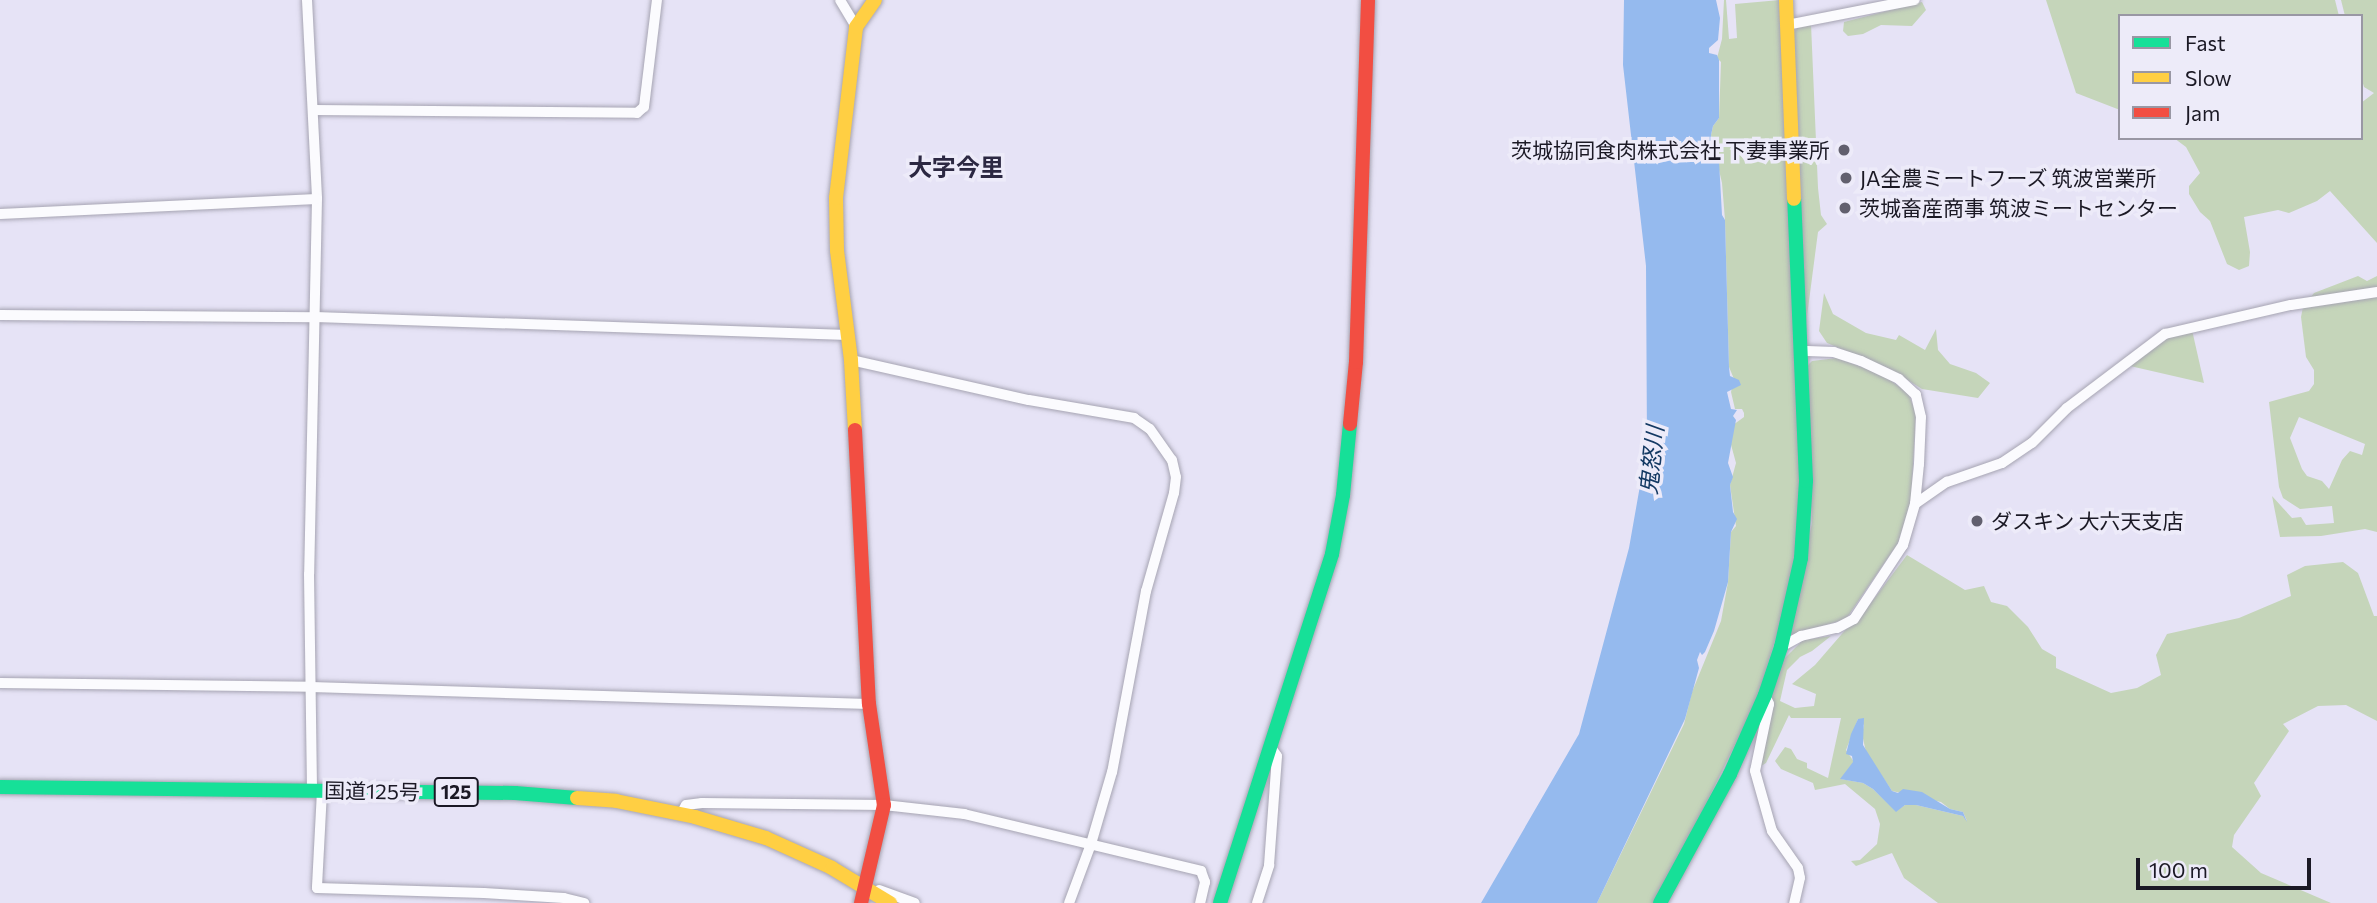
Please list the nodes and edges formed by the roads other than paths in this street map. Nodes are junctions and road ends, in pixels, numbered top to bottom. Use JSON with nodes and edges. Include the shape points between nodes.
{"nodes":[{"id":1,"x":307,"y":0,"type":"edge"},
{"id":2,"x":657,"y":0,"type":"edge"},
{"id":3,"x":840,"y":0,"type":"edge"},
{"id":4,"x":875,"y":0,"type":"edge"},
{"id":5,"x":1368,"y":0,"type":"edge"},
{"id":6,"x":1786,"y":0,"type":"edge"},
{"id":7,"x":1915,"y":0,"type":"edge"},
{"id":8,"x":1787,"y":25,"type":"junction"},
{"id":9,"x":856,"y":27,"type":"junction"},
{"id":10,"x":314,"y":110,"type":"junction"},
{"id":11,"x":317,"y":200,"type":"junction"},
{"id":12,"x":0,"y":214,"type":"edge"},
{"id":13,"x":2377,"y":292,"type":"edge"},
{"id":14,"x":0,"y":315,"type":"edge"},
{"id":15,"x":315,"y":317,"type":"junction"},
{"id":16,"x":848,"y":335,"type":"junction"},
{"id":17,"x":1801,"y":351,"type":"junction"},
{"id":18,"x":851,"y":360,"type":"junction"},
{"id":19,"x":1915,"y":504,"type":"junction"},
{"id":20,"x":1781,"y":647,"type":"junction"},
{"id":21,"x":0,"y":683,"type":"edge"},
{"id":22,"x":311,"y":687,"type":"junction"},
{"id":23,"x":1765,"y":695,"type":"junction"},
{"id":24,"x":869,"y":704,"type":"junction"},
{"id":25,"x":1272,"y":749,"type":"junction"},
{"id":26,"x":0,"y":787,"type":"edge"},
{"id":27,"x":317,"y":791,"type":"junction"},
{"id":28,"x":884,"y":805,"type":"junction"},
{"id":29,"x":681,"y":814,"type":"junction"},
{"id":30,"x":1091,"y":844,"type":"junction"},
{"id":31,"x":865,"y":886,"type":"junction"},
{"id":32,"x":584,"y":903,"type":"edge"},
{"id":33,"x":861,"y":903,"type":"edge"},
{"id":34,"x":890,"y":903,"type":"edge"},
{"id":35,"x":915,"y":903,"type":"edge"},
{"id":36,"x":1069,"y":903,"type":"edge"},
{"id":37,"x":1200,"y":903,"type":"edge"},
{"id":38,"x":1220,"y":903,"type":"edge"},
{"id":39,"x":1257,"y":903,"type":"edge"},
{"id":40,"x":1660,"y":903,"type":"edge"},
{"id":41,"x":1794,"y":903,"type":"edge"}],
"edges":[{"from":1,"to":10,"type":"street"},
{"from":2,"to":10,"type":"street","via":[[644,107],[637,113]]},
{"from":3,"to":9,"type":"street"},
{"from":4,"to":9,"type":"main road"},
{"from":5,"to":25,"type":"main road","via":[[1360,284],[1350,442],[1332,554]]},
{"from":6,"to":8,"type":"main road"},
{"from":7,"to":8,"type":"street"},
{"from":8,"to":17,"type":"main road"},
{"from":9,"to":16,"type":"main road","via":[[836,198],[836,250]]},
{"from":10,"to":11,"type":"street"},
{"from":11,"to":12,"type":"street"},
{"from":11,"to":15,"type":"street"},
{"from":13,"to":19,"type":"street","via":[[2291,305],[2165,334],[2067,408],[2032,443],[2002,463],[1947,482]]},
{"from":14,"to":15,"type":"street"},
{"from":15,"to":16,"type":"street"},
{"from":15,"to":22,"type":"street"},
{"from":16,"to":18,"type":"main road"},
{"from":17,"to":19,"type":"street","via":[[1834,352],[1861,361],[1899,379],[1916,395],[1921,417]]},
{"from":17,"to":20,"type":"main road","via":[[1805,516]]},
{"from":18,"to":24,"type":"main road"},
{"from":18,"to":30,"type":"street","via":[[1134,418],[1143,421],[1168,451],[1176,477],[1174,493],[1156,548],[1112,772]]},
{"from":19,"to":20,"type":"street","via":[[1903,545],[1854,619]]},
{"from":20,"to":23,"type":"main road"},
{"from":21,"to":22,"type":"street"},
{"from":22,"to":24,"type":"street"},
{"from":22,"to":27,"type":"street"},
{"from":23,"to":40,"type":"main road","via":[[1730,774]]},
{"from":23,"to":41,"type":"street","via":[[1769,704],[1755,771],[1772,831],[1798,868]]},
{"from":24,"to":28,"type":"main road"},
{"from":25,"to":38,"type":"main road"},
{"from":25,"to":39,"type":"street","via":[[1277,756],[1269,865]]},
{"from":26,"to":27,"type":"main road","name":"国道125号","number":"125"},
{"from":27,"to":29,"type":"main road","name":"国道125号","number":"125","via":[[546,794]]},
{"from":27,"to":32,"type":"street","via":[[317,888],[484,893]]},
{"from":28,"to":29,"type":"street","via":[[702,803],[687,805]]},
{"from":28,"to":30,"type":"street","via":[[964,814]]},
{"from":28,"to":31,"type":"main road"},
{"from":29,"to":31,"type":"main road","name":"国道125号","number":"125","via":[[777,843]]},
{"from":30,"to":36,"type":"street"},
{"from":30,"to":37,"type":"street","via":[[1201,871],[1205,882]]},
{"from":31,"to":33,"type":"main road"},
{"from":31,"to":34,"type":"main road","name":"国道125号","number":"125"},
{"from":31,"to":35,"type":"street"}]}
